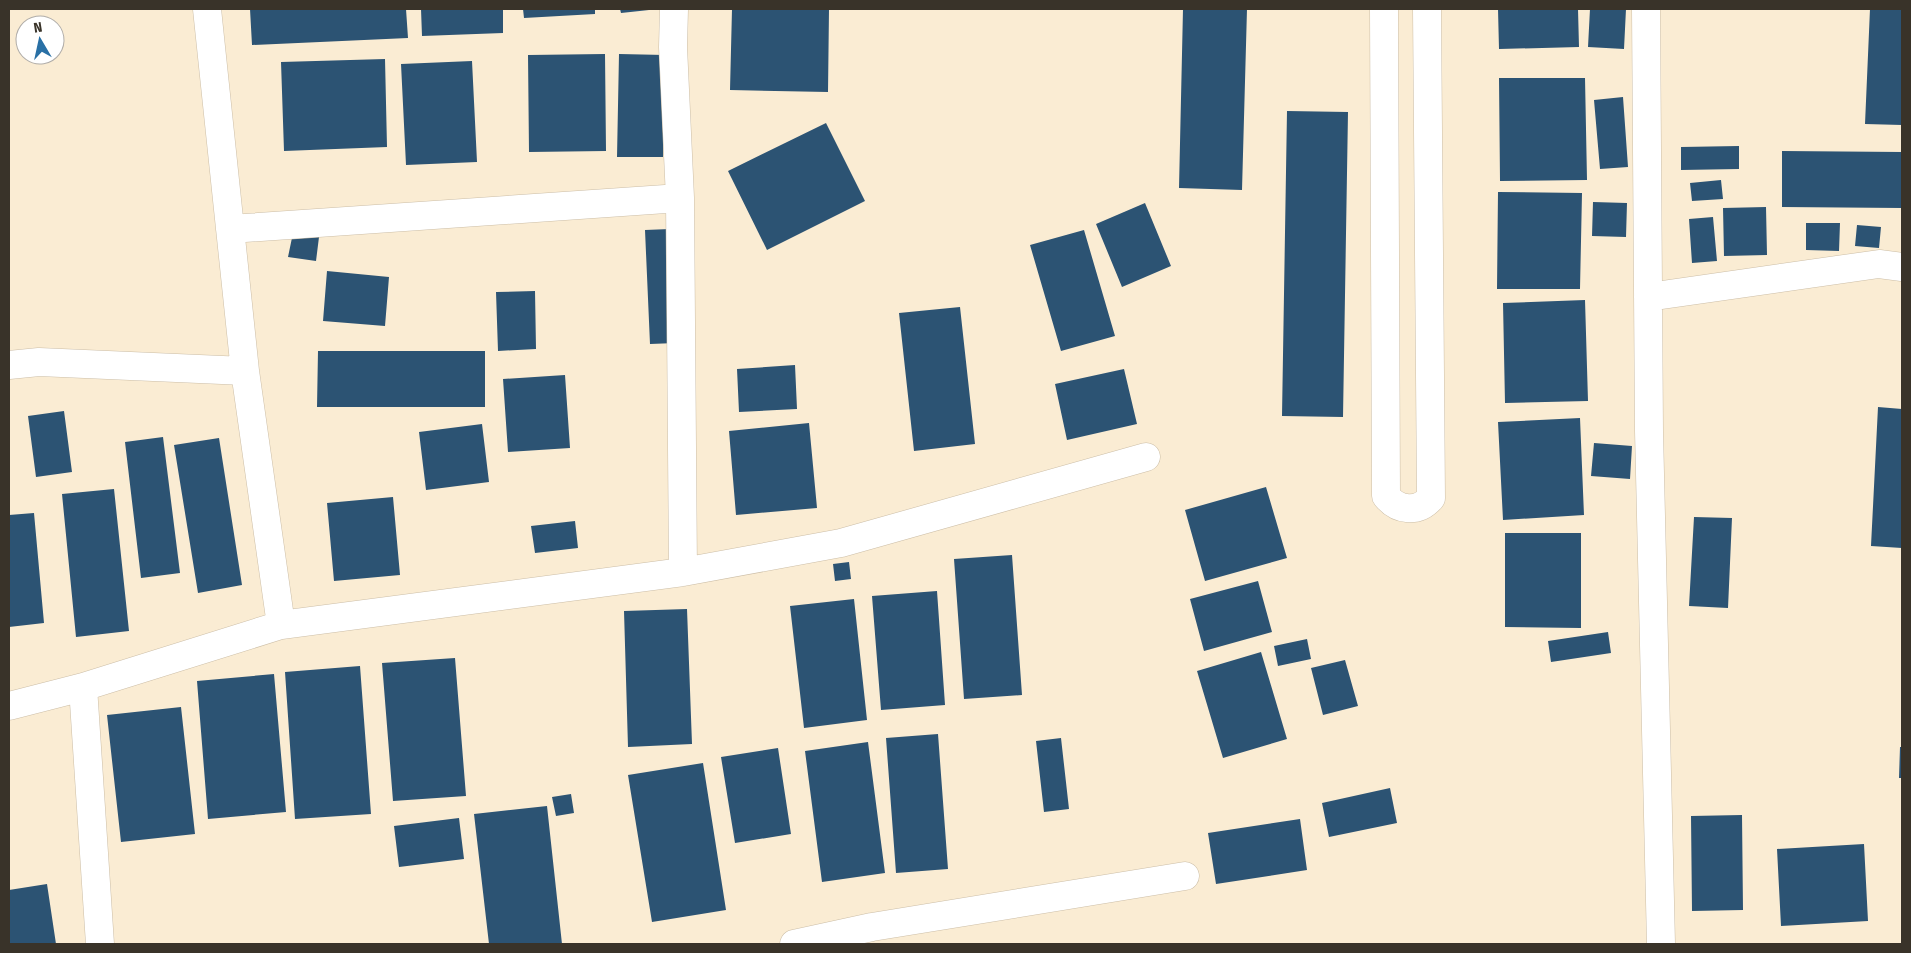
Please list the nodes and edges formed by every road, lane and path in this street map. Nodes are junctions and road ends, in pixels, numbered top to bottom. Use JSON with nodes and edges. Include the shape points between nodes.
{"nodes":[{"id":1,"x":207,"y":9,"type":"edge"},
{"id":2,"x":674,"y":9,"type":"edge"},
{"id":3,"x":1384,"y":9,"type":"edge"},
{"id":4,"x":1427,"y":9,"type":"edge"},
{"id":5,"x":1646,"y":9,"type":"edge"},
{"id":6,"x":680,"y":198,"type":"junction"},
{"id":7,"x":230,"y":229,"type":"junction"},
{"id":8,"x":1902,"y":267,"type":"edge"},
{"id":9,"x":1648,"y":297,"type":"junction"},
{"id":10,"x":9,"y":365,"type":"edge"},
{"id":11,"x":245,"y":371,"type":"junction"},
{"id":12,"x":1146,"y":457,"type":"dead end"},
{"id":13,"x":682,"y":572,"type":"junction"},
{"id":14,"x":281,"y":625,"type":"junction"},
{"id":15,"x":82,"y":687,"type":"junction"},
{"id":16,"x":9,"y":706,"type":"edge"},
{"id":17,"x":1185,"y":876,"type":"dead end"},
{"id":18,"x":100,"y":944,"type":"edge"},
{"id":19,"x":794,"y":944,"type":"edge"},
{"id":20,"x":1661,"y":944,"type":"edge"}],
"edges":[{"from":1,"to":7,"type":"street"},
{"from":2,"to":6,"type":"street"},
{"from":3,"to":4,"type":"street","via":[[1386,496],[1393,505],[1408,509],[1424,506],[1431,498]]},
{"from":5,"to":9,"type":"street"},
{"from":6,"to":7,"type":"street"},
{"from":6,"to":13,"type":"street"},
{"from":7,"to":11,"type":"street"},
{"from":8,"to":9,"type":"street","via":[[1879,264]]},
{"from":9,"to":20,"type":"street"},
{"from":10,"to":11,"type":"street","via":[[39,362]]},
{"from":11,"to":14,"type":"street"},
{"from":12,"to":13,"type":"street","via":[[842,543]]},
{"from":13,"to":14,"type":"street"},
{"from":14,"to":15,"type":"street"},
{"from":15,"to":16,"type":"street"},
{"from":15,"to":18,"type":"street"},
{"from":17,"to":19,"type":"street","via":[[872,927]]}]}
